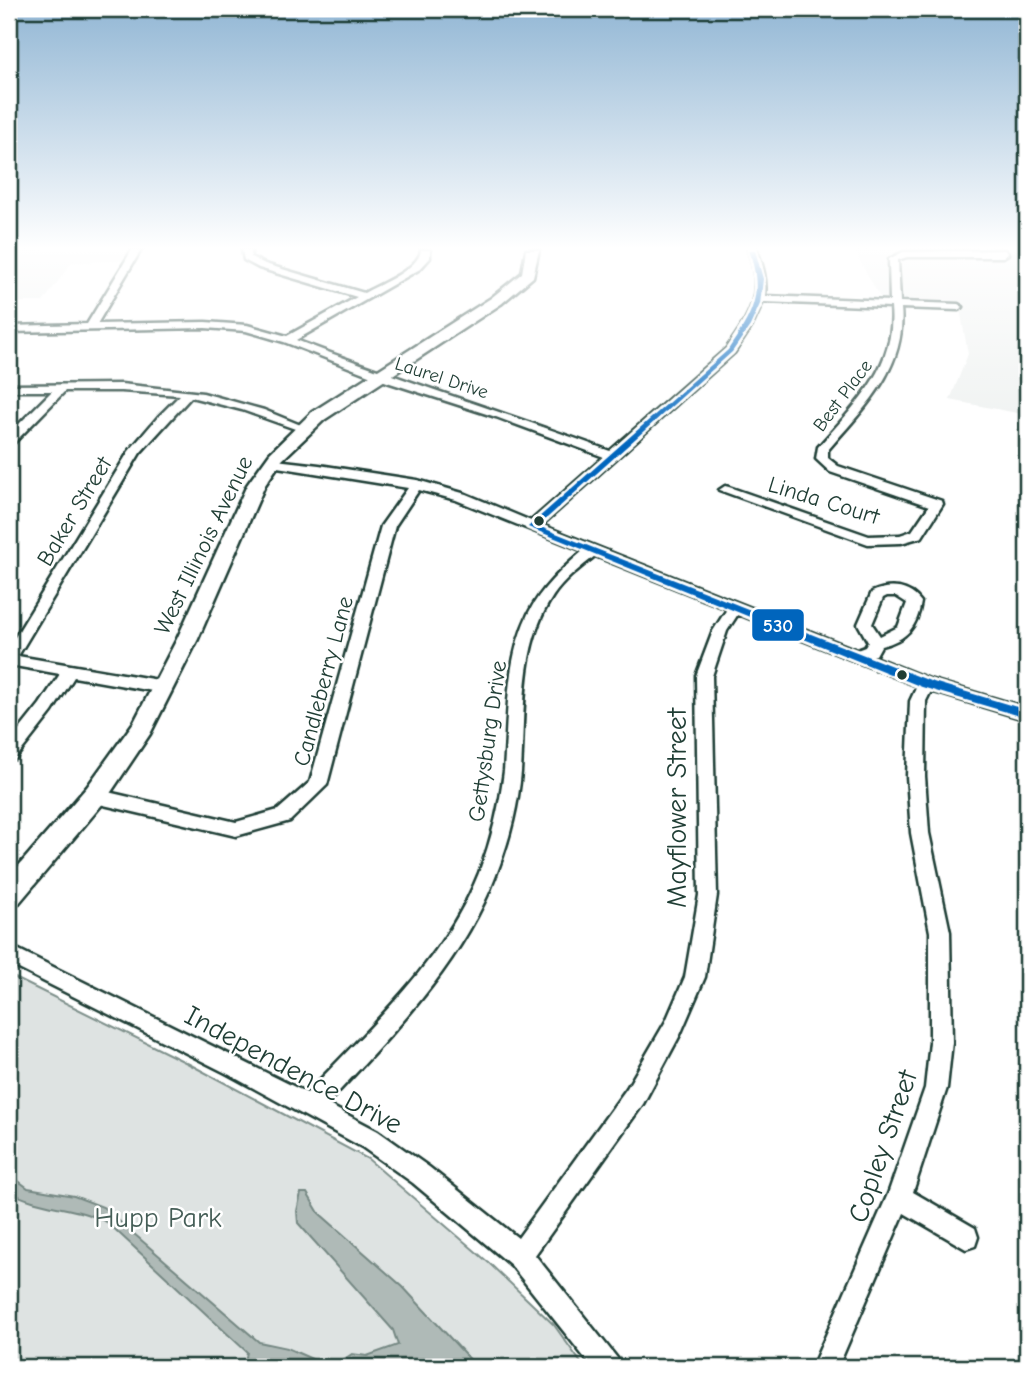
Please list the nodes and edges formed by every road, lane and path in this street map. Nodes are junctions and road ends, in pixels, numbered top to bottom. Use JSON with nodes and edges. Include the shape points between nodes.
{"nodes":[{"id":1,"x":98,"y":314,"type":"edge"},
{"id":2,"x":333,"y":314,"type":"edge"},
{"id":3,"x":475,"y":314,"type":"edge"},
{"id":4,"x":754,"y":314,"type":"edge"},
{"id":5,"x":897,"y":314,"type":"edge"},
{"id":6,"x":90,"y":328,"type":"junction"},
{"id":7,"x":9,"y":329,"type":"edge"},
{"id":8,"x":288,"y":340,"type":"junction"},
{"id":9,"x":381,"y":375,"type":"junction"},
{"id":10,"x":9,"y":388,"type":"edge"},
{"id":11,"x":61,"y":388,"type":"junction"},
{"id":12,"x":188,"y":394,"type":"junction"},
{"id":13,"x":302,"y":428,"type":"junction"},
{"id":14,"x":9,"y":440,"type":"edge"},
{"id":15,"x":613,"y":456,"type":"junction"},
{"id":16,"x":271,"y":462,"type":"junction"},
{"id":17,"x":417,"y":484,"type":"junction"},
{"id":18,"x":725,"y":490,"type":"dead end"},
{"id":19,"x":937,"y":504,"type":"joint"},
{"id":20,"x":532,"y":527,"type":"junction"},
{"id":21,"x":592,"y":551,"type":"junction"},
{"id":22,"x":735,"y":608,"type":"junction"},
{"id":23,"x":876,"y":642,"type":"dead end"},
{"id":24,"x":855,"y":657,"type":"junction"},
{"id":25,"x":9,"y":659,"type":"edge"},
{"id":26,"x":69,"y":672,"type":"junction"},
{"id":27,"x":926,"y":684,"type":"junction"},
{"id":28,"x":164,"y":687,"type":"junction"},
{"id":29,"x":1027,"y":714,"type":"edge"},
{"id":30,"x":9,"y":755,"type":"edge"},
{"id":31,"x":94,"y":796,"type":"junction"},
{"id":32,"x":9,"y":895,"type":"edge"},
{"id":33,"x":9,"y":954,"type":"edge"},
{"id":34,"x":309,"y":1107,"type":"junction"},
{"id":35,"x":899,"y":1197,"type":"junction"},
{"id":36,"x":966,"y":1237,"type":"dead end"},
{"id":37,"x":520,"y":1256,"type":"junction"},
{"id":38,"x":608,"y":1367,"type":"edge"},
{"id":39,"x":825,"y":1367,"type":"edge"}],
"edges":[{"from":1,"to":6,"type":"street"},
{"from":2,"to":8,"type":"street"},
{"from":3,"to":9,"type":"street","name":"West Illinois Avenue"},
{"from":4,"to":15,"type":"street","via":[[730,351]]},
{"from":5,"to":19,"type":"street","name":"Best Place","via":[[897,335],[888,364],[822,450],[822,458],[834,469]]},
{"from":6,"to":7,"type":"street","name":"Laurel Drive"},
{"from":6,"to":8,"type":"street","name":"Laurel Drive","via":[[205,325],[247,328]]},
{"from":8,"to":9,"type":"street","name":"Laurel Drive"},
{"from":9,"to":13,"type":"street","name":"West Illinois Avenue"},
{"from":9,"to":15,"type":"street","name":"Laurel Drive"},
{"from":10,"to":11,"type":"street"},
{"from":11,"to":12,"type":"street","via":[[133,387]]},
{"from":11,"to":14,"type":"street"},
{"from":12,"to":13,"type":"street","via":[[244,407]]},
{"from":12,"to":25,"type":"street","name":"Baker Street","via":[[135,451]]},
{"from":13,"to":16,"type":"street","name":"West Illinois Avenue"},
{"from":15,"to":20,"type":"street"},
{"from":16,"to":17,"type":"street"},
{"from":16,"to":28,"type":"street","name":"West Illinois Avenue","via":[[256,485]]},
{"from":17,"to":20,"type":"street"},
{"from":17,"to":31,"type":"street","name":"Candleberry Lane","via":[[388,526],[318,785],[284,816],[236,829]]},
{"from":18,"to":19,"type":"street","name":"Linda Court","via":[[868,540],[917,534]]},
{"from":20,"to":21,"type":"street"},
{"from":21,"to":22,"type":"street"},
{"from":21,"to":34,"type":"street","name":"Gettysburg Drive","via":[[545,597],[527,638],[505,816],[474,905],[406,1003]]},
{"from":22,"to":24,"type":"street"},
{"from":22,"to":37,"type":"street","name":"Mayflower Street","via":[[720,631],[704,676],[708,895],[695,977],[635,1096]]},
{"from":23,"to":24,"type":"street","via":[[872,650]]},
{"from":24,"to":27,"type":"street"},
{"from":25,"to":26,"type":"street"},
{"from":26,"to":28,"type":"street"},
{"from":26,"to":30,"type":"street"},
{"from":27,"to":29,"type":"street"},
{"from":27,"to":35,"type":"street","name":"Copley Street","via":[[918,701],[916,776],[920,833],[940,932],[941,1042],[936,1088]]},
{"from":28,"to":31,"type":"street","name":"West Illinois Avenue"},
{"from":31,"to":32,"type":"street","name":"West Illinois Avenue"},
{"from":33,"to":34,"type":"street","name":"Independence Drive"},
{"from":34,"to":37,"type":"street","name":"Independence Drive","via":[[370,1139],[421,1175]]},
{"from":35,"to":36,"type":"street"},
{"from":35,"to":39,"type":"street","name":"Copley Street"},
{"from":37,"to":38,"type":"street","name":"Independence Drive"}]}
